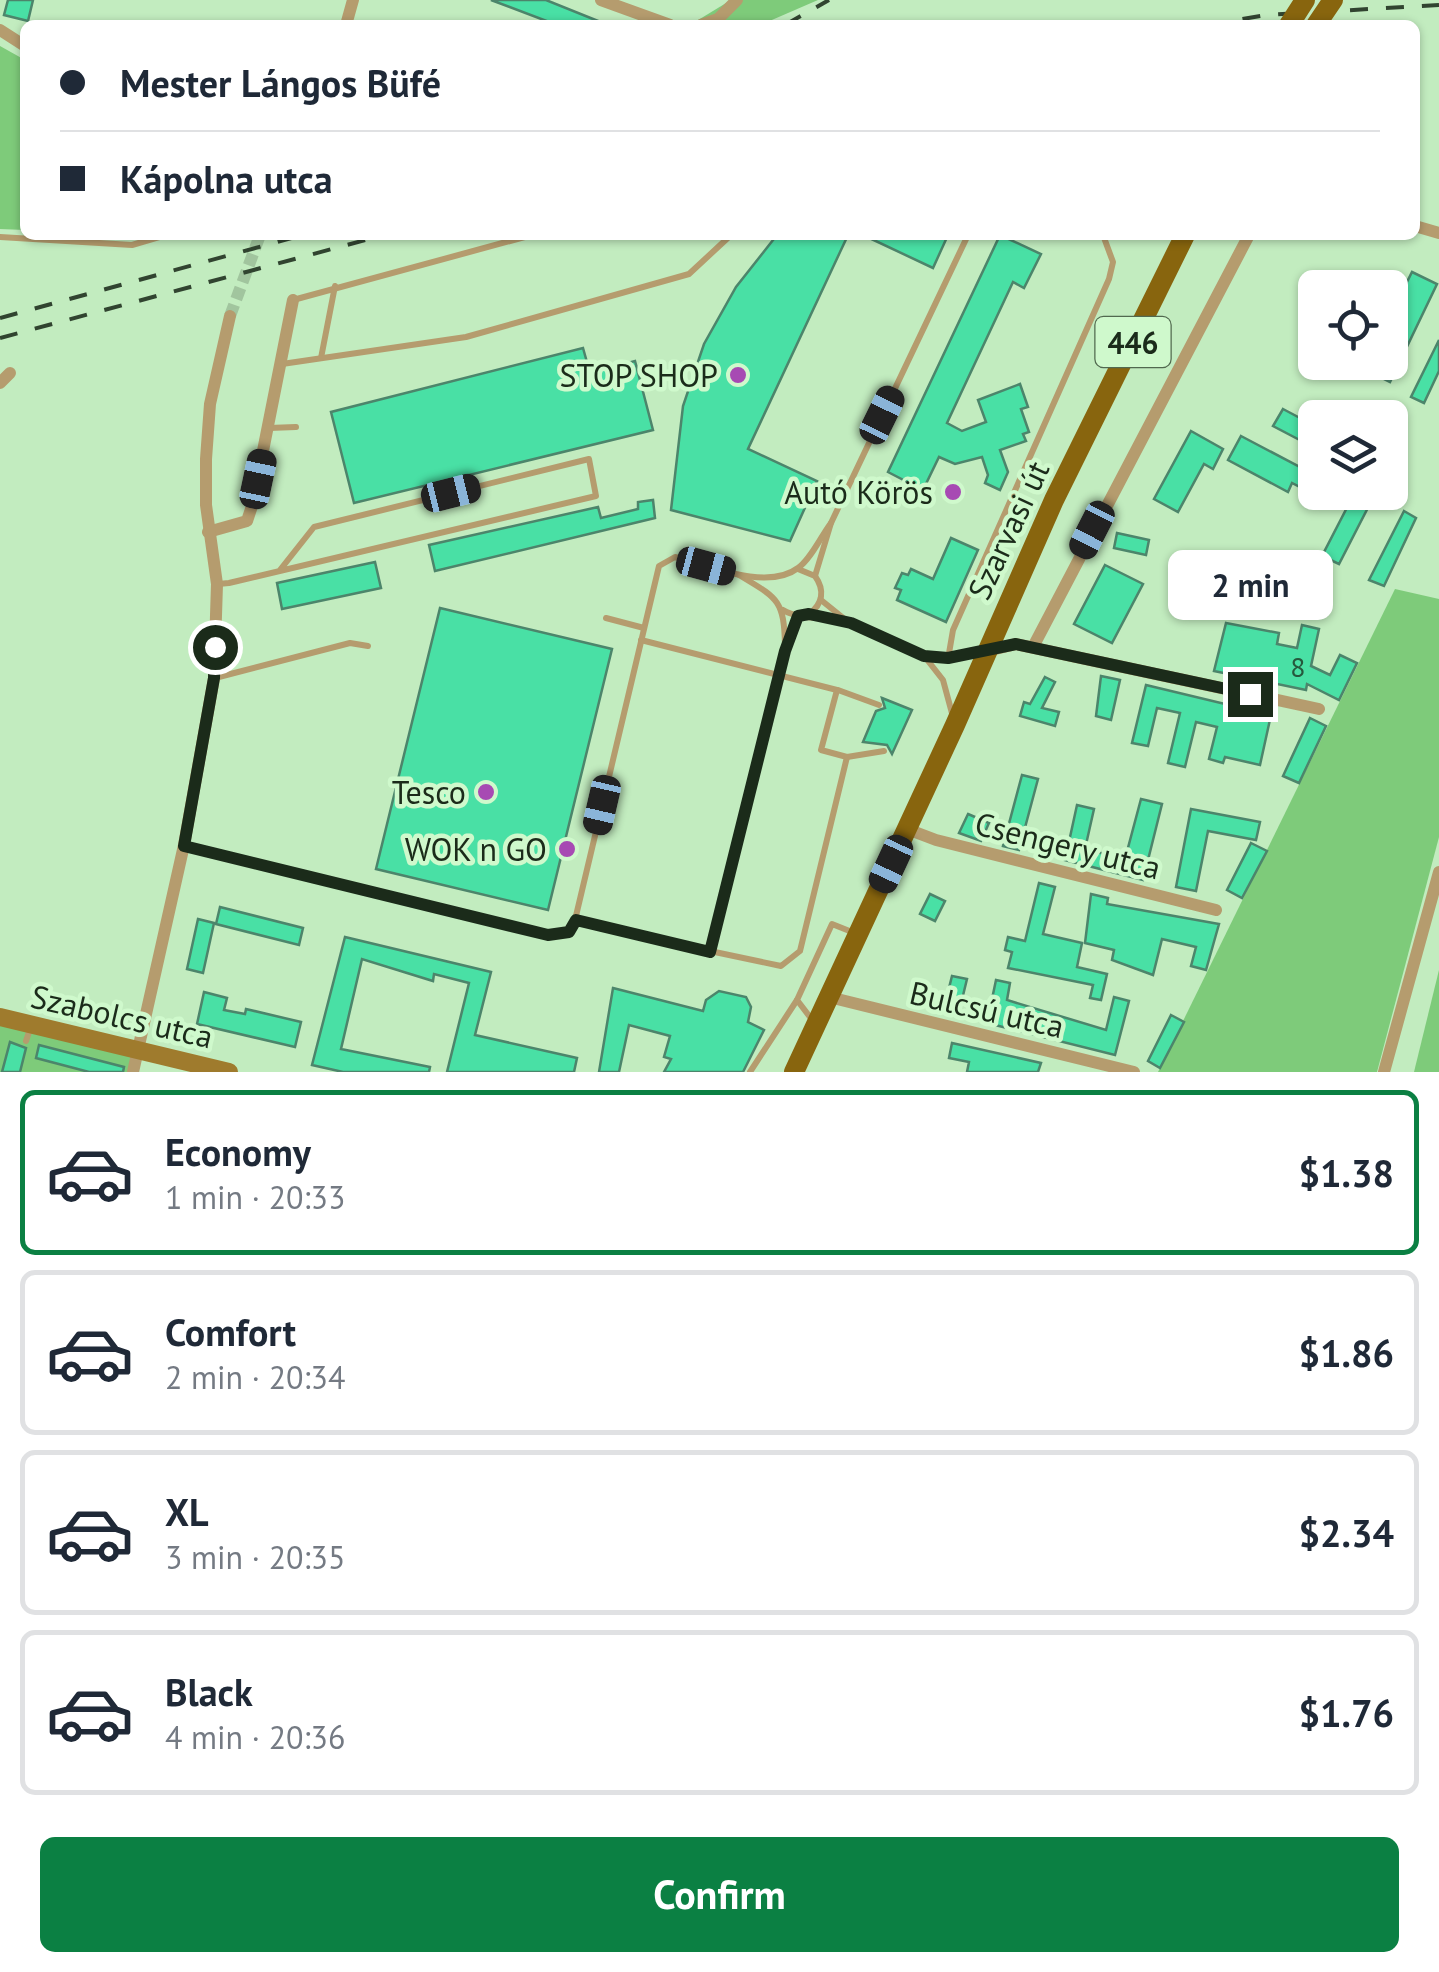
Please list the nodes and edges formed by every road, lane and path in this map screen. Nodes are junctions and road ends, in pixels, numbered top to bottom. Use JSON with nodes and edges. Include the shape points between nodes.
{"nodes":[{"id":1,"x":601,"y":0,"type":"edge"},
{"id":2,"x":737,"y":0,"type":"edge"},
{"id":3,"x":656,"y":20,"type":"edge"},
{"id":4,"x":715,"y":20,"type":"edge"},
{"id":5,"x":50,"y":240,"type":"edge"},
{"id":6,"x":149,"y":240,"type":"edge"},
{"id":7,"x":513,"y":240,"type":"edge"},
{"id":8,"x":726,"y":240,"type":"edge"},
{"id":9,"x":966,"y":240,"type":"edge"},
{"id":10,"x":1105,"y":240,"type":"edge"},
{"id":11,"x":1183,"y":240,"type":"edge"},
{"id":12,"x":1246,"y":240,"type":"edge"},
{"id":13,"x":336,"y":286,"type":"junction"},
{"id":14,"x":293,"y":300,"type":"joint"},
{"id":15,"x":230,"y":316,"type":"tunnel mouth"},
{"id":16,"x":321,"y":358,"type":"junction"},
{"id":17,"x":282,"y":364,"type":"junction"},
{"id":18,"x":10,"y":372,"type":"dead end"},
{"id":19,"x":0,"y":384,"type":"edge"},
{"id":20,"x":296,"y":427,"type":"dead end"},
{"id":21,"x":268,"y":428,"type":"junction"},
{"id":22,"x":830,"y":523,"type":"junction"},
{"id":23,"x":208,"y":532,"type":"junction"},
{"id":24,"x":798,"y":569,"type":"junction"},
{"id":25,"x":280,"y":570,"type":"junction"},
{"id":26,"x":737,"y":574,"type":"junction"},
{"id":27,"x":815,"y":576,"type":"junction"},
{"id":28,"x":782,"y":577,"type":"junction"},
{"id":29,"x":217,"y":584,"type":"junction"},
{"id":30,"x":776,"y":598,"type":"junction"},
{"id":31,"x":821,"y":600,"type":"junction"},
{"id":32,"x":783,"y":610,"type":"junction"},
{"id":33,"x":809,"y":614,"type":"junction"},
{"id":34,"x":798,"y":616,"type":"junction"},
{"id":35,"x":606,"y":618,"type":"dead end"},
{"id":36,"x":851,"y":623,"type":"junction"},
{"id":37,"x":644,"y":628,"type":"junction"},
{"id":38,"x":640,"y":640,"type":"junction"},
{"id":39,"x":368,"y":646,"type":"dead end"},
{"id":40,"x":1033,"y":648,"type":"junction"},
{"id":41,"x":785,"y":651,"type":"junction"},
{"id":42,"x":985,"y":652,"type":"junction"},
{"id":43,"x":924,"y":656,"type":"junction"},
{"id":44,"x":948,"y":658,"type":"junction"},
{"id":45,"x":780,"y":672,"type":"junction"},
{"id":46,"x":214,"y":678,"type":"junction"},
{"id":47,"x":838,"y":690,"type":"junction"},
{"id":48,"x":879,"y":704,"type":"dead end"},
{"id":49,"x":1318,"y":709,"type":"dead end"},
{"id":50,"x":956,"y":725,"type":"junction"},
{"id":51,"x":884,"y":751,"type":"dead end"},
{"id":52,"x":847,"y":757,"type":"junction"},
{"id":53,"x":907,"y":828,"type":"junction"},
{"id":54,"x":184,"y":846,"type":"junction"},
{"id":55,"x":1439,"y":872,"type":"edge"},
{"id":56,"x":1216,"y":910,"type":"dead end"},
{"id":57,"x":576,"y":920,"type":"junction"},
{"id":58,"x":858,"y":934,"type":"junction"},
{"id":59,"x":710,"y":952,"type":"junction"},
{"id":60,"x":829,"y":996,"type":"junction"},
{"id":61,"x":797,"y":1000,"type":"junction"},
{"id":62,"x":0,"y":1017,"type":"edge"},
{"id":63,"x":816,"y":1025,"type":"junction"},
{"id":64,"x":138,"y":1052,"type":"junction"},
{"id":65,"x":133,"y":1072,"type":"edge"},
{"id":66,"x":229,"y":1072,"type":"edge"},
{"id":67,"x":750,"y":1072,"type":"edge"},
{"id":68,"x":794,"y":1072,"type":"edge"},
{"id":69,"x":1134,"y":1072,"type":"edge"},
{"id":70,"x":1384,"y":1072,"type":"edge"}],
"edges":[{"from":1,"to":3,"type":"street"},
{"from":2,"to":4,"type":"street"},
{"from":5,"to":6,"type":"lane"},
{"from":7,"to":13,"type":"lane"},
{"from":8,"to":16,"type":"lane","via":[[689,274],[466,338]]},
{"from":9,"to":22,"type":"lane"},
{"from":10,"to":44,"type":"lane","via":[[1113,262],[1109,278],[953,630]]},
{"from":11,"to":42,"type":"main road","name":"Szarvasi út","number":"446"},
{"from":12,"to":40,"type":"street"},
{"from":13,"to":14,"type":"lane"},
{"from":13,"to":16,"type":"lane"},
{"from":14,"to":17,"type":"street"},
{"from":15,"to":23,"type":"street","via":[[210,404]]},
{"from":16,"to":17,"type":"lane"},
{"from":17,"to":21,"type":"street"},
{"from":18,"to":19,"type":"street"},
{"from":20,"to":21,"type":"lane"},
{"from":21,"to":23,"type":"street","via":[[247,521]]},
{"from":22,"to":24,"type":"lane"},
{"from":22,"to":27,"type":"lane"},
{"from":23,"to":29,"type":"street"},
{"from":24,"to":27,"type":"lane"},
{"from":24,"to":28,"type":"lane"},
{"from":25,"to":25,"type":"lane","via":[[596,496],[589,459],[314,526]]},
{"from":25,"to":29,"type":"lane"},
{"from":26,"to":28,"type":"lane"},
{"from":26,"to":30,"type":"lane"},
{"from":26,"to":37,"type":"lane","via":[[675,558],[659,566]]},
{"from":27,"to":31,"type":"lane"},
{"from":28,"to":30,"type":"lane"},
{"from":29,"to":46,"type":"street"},
{"from":30,"to":32,"type":"lane"},
{"from":31,"to":33,"type":"lane"},
{"from":31,"to":36,"type":"lane"},
{"from":32,"to":34,"type":"lane"},
{"from":32,"to":41,"type":"lane"},
{"from":33,"to":34,"type":"lane"},
{"from":33,"to":36,"type":"lane"},
{"from":34,"to":41,"type":"lane"},
{"from":35,"to":37,"type":"lane"},
{"from":36,"to":43,"type":"lane"},
{"from":37,"to":38,"type":"lane"},
{"from":38,"to":45,"type":"lane"},
{"from":38,"to":57,"type":"lane"},
{"from":39,"to":46,"type":"lane","via":[[350,642]]},
{"from":40,"to":42,"type":"street","via":[[1016,644]]},
{"from":40,"to":49,"type":"street"},
{"from":41,"to":45,"type":"lane"},
{"from":42,"to":44,"type":"lane"},
{"from":42,"to":50,"type":"main road","name":"Szarvasi út","number":"446"},
{"from":43,"to":44,"type":"lane"},
{"from":43,"to":50,"type":"lane","via":[[943,680]]},
{"from":45,"to":47,"type":"lane"},
{"from":45,"to":59,"type":"lane"},
{"from":46,"to":54,"type":"street"},
{"from":47,"to":48,"type":"lane"},
{"from":47,"to":52,"type":"lane","via":[[821,750]]},
{"from":50,"to":53,"type":"main road","name":"Szarvasi út","number":"446"},
{"from":51,"to":52,"type":"lane"},
{"from":52,"to":59,"type":"lane","via":[[800,952],[781,966]]},
{"from":53,"to":56,"type":"street","name":"Csengery utca"},
{"from":53,"to":58,"type":"main road","name":"Szarvasi út","number":"446"},
{"from":54,"to":57,"type":"lane","via":[[548,935],[569,932]]},
{"from":54,"to":64,"type":"street"},
{"from":55,"to":70,"type":"street"},
{"from":57,"to":59,"type":"lane"},
{"from":58,"to":60,"type":"main road","name":"Szarvasi út","number":"446"},
{"from":58,"to":61,"type":"lane","via":[[832,924]]},
{"from":60,"to":63,"type":"main road","name":"Szarvasi út","number":"446"},
{"from":60,"to":69,"type":"street","name":"Bulcsú utca"},
{"from":61,"to":63,"type":"lane"},
{"from":61,"to":67,"type":"lane"},
{"from":62,"to":64,"type":"street","name":"Szabolcs utca","via":[[29,1033]]},
{"from":63,"to":68,"type":"main road","name":"Szarvasi út","number":"446"},
{"from":64,"to":65,"type":"street"},
{"from":64,"to":66,"type":"street","name":"Szabolcs utca"}]}
